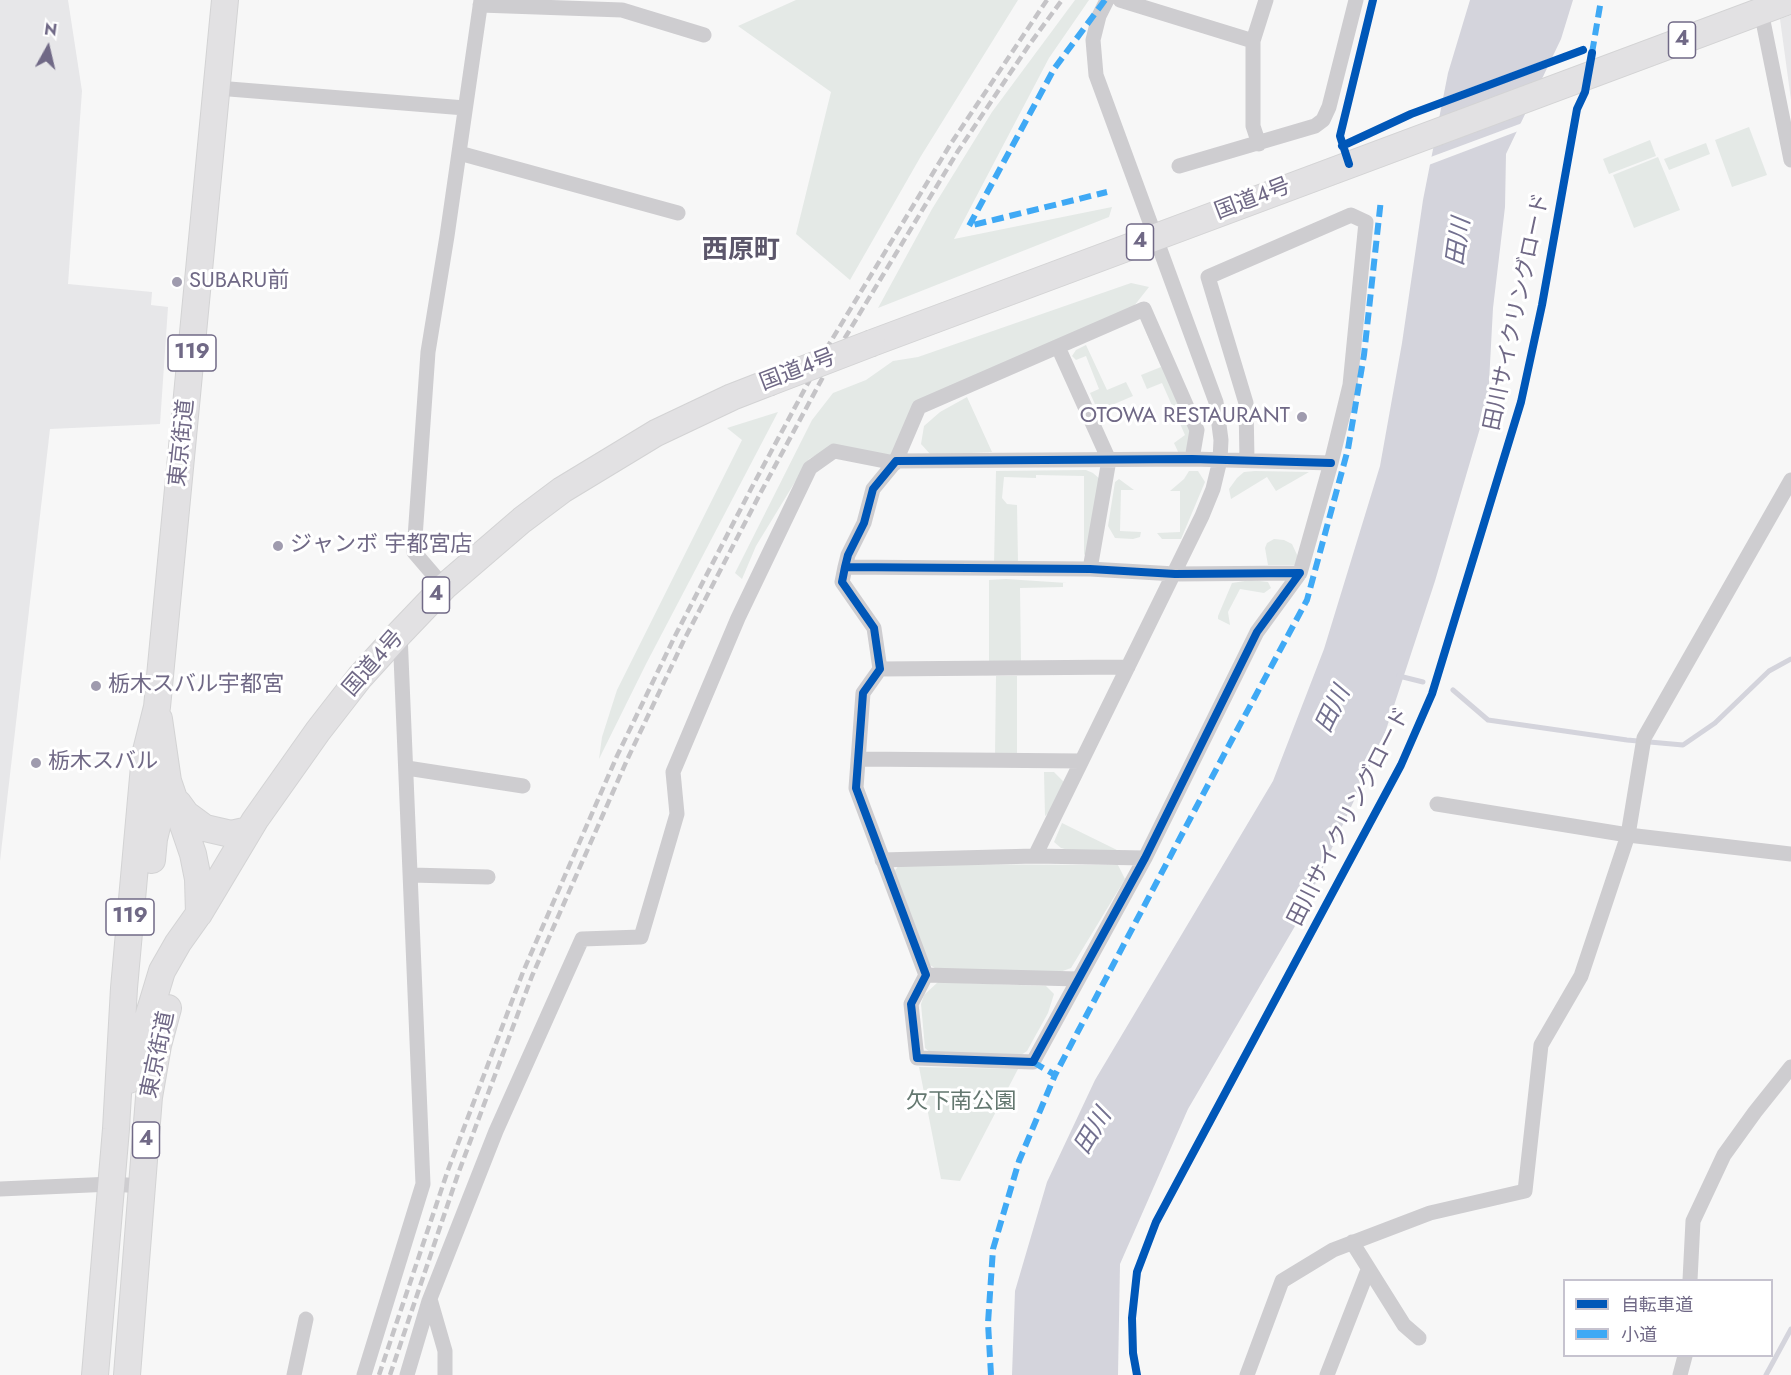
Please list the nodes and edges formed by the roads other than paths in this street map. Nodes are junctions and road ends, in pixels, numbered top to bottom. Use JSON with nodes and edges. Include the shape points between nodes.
{"nodes":[{"id":1,"x":225,"y":0,"type":"edge"},
{"id":2,"x":1107,"y":0,"type":"edge"},
{"id":3,"x":1120,"y":0,"type":"edge"},
{"id":4,"x":1266,"y":0,"type":"edge"},
{"id":5,"x":1356,"y":0,"type":"edge"},
{"id":6,"x":1791,"y":0,"type":"edge"},
{"id":7,"x":480,"y":3,"type":"edge"},
{"id":8,"x":1761,"y":11,"type":"junction"},
{"id":9,"x":704,"y":35,"type":"dead end"},
{"id":10,"x":1253,"y":41,"type":"junction"},
{"id":11,"x":217,"y":88,"type":"junction"},
{"id":12,"x":465,"y":108,"type":"junction"},
{"id":13,"x":1259,"y":144,"type":"junction"},
{"id":14,"x":459,"y":153,"type":"junction"},
{"id":15,"x":1791,"y":160,"type":"edge"},
{"id":16,"x":1179,"y":166,"type":"dead end"},
{"id":17,"x":678,"y":213,"type":"dead end"},
{"id":18,"x":1157,"y":236,"type":"junction"},
{"id":19,"x":1058,"y":347,"type":"junction"},
{"id":20,"x":1192,"y":459,"type":"junction"},
{"id":21,"x":1109,"y":460,"type":"junction"},
{"id":22,"x":1220,"y":460,"type":"junction"},
{"id":23,"x":1247,"y":460,"type":"junction"},
{"id":24,"x":895,"y":463,"type":"junction"},
{"id":25,"x":1331,"y":463,"type":"junction"},
{"id":26,"x":1791,"y":480,"type":"edge"},
{"id":27,"x":845,"y":567,"type":"junction"},
{"id":28,"x":1090,"y":569,"type":"junction"},
{"id":29,"x":1300,"y":573,"type":"junction"},
{"id":30,"x":1174,"y":574,"type":"junction"},
{"id":31,"x":444,"y":587,"type":"junction"},
{"id":32,"x":400,"y":633,"type":"junction"},
{"id":33,"x":1128,"y":667,"type":"junction"},
{"id":34,"x":880,"y":669,"type":"junction"},
{"id":35,"x":157,"y":707,"type":"junction"},
{"id":36,"x":858,"y":759,"type":"junction"},
{"id":37,"x":1082,"y":761,"type":"junction"},
{"id":38,"x":407,"y":768,"type":"junction"},
{"id":39,"x":523,"y":786,"type":"dead end"},
{"id":40,"x":171,"y":789,"type":"junction"},
{"id":41,"x":1437,"y":804,"type":"dead end"},
{"id":42,"x":249,"y":830,"type":"junction"},
{"id":43,"x":1628,"y":835,"type":"junction"},
{"id":44,"x":1791,"y":854,"type":"edge"},
{"id":45,"x":1035,"y":856,"type":"junction"},
{"id":46,"x":1145,"y":858,"type":"junction"},
{"id":47,"x":882,"y":860,"type":"junction"},
{"id":48,"x":411,"y":875,"type":"junction"},
{"id":49,"x":488,"y":877,"type":"dead end"},
{"id":50,"x":200,"y":912,"type":"junction"},
{"id":51,"x":926,"y":975,"type":"junction"},
{"id":52,"x":1078,"y":979,"type":"junction"},
{"id":53,"x":124,"y":988,"type":"junction"},
{"id":54,"x":1791,"y":1067,"type":"edge"},
{"id":55,"x":116,"y":1129,"type":"junction"},
{"id":56,"x":112,"y":1184,"type":"junction"},
{"id":57,"x":142,"y":1186,"type":"junction"},
{"id":58,"x":0,"y":1189,"type":"edge"},
{"id":59,"x":1352,"y":1242,"type":"junction"},
{"id":60,"x":1368,"y":1270,"type":"junction"},
{"id":61,"x":1690,"y":1279,"type":"edge"},
{"id":62,"x":430,"y":1299,"type":"junction"},
{"id":63,"x":306,"y":1319,"type":"dead end"},
{"id":64,"x":1419,"y":1338,"type":"dead end"},
{"id":65,"x":1685,"y":1357,"type":"edge"},
{"id":66,"x":95,"y":1375,"type":"edge"},
{"id":67,"x":128,"y":1375,"type":"edge"},
{"id":68,"x":294,"y":1375,"type":"edge"},
{"id":69,"x":364,"y":1375,"type":"edge"},
{"id":70,"x":407,"y":1375,"type":"edge"},
{"id":71,"x":445,"y":1375,"type":"edge"},
{"id":72,"x":1247,"y":1375,"type":"edge"},
{"id":73,"x":1327,"y":1375,"type":"edge"},
{"id":74,"x":1680,"y":1375,"type":"edge"}],
"edges":[{"from":1,"to":11,"type":"highway","name":"東京街道","number":"119"},
{"from":2,"to":18,"type":"street","via":[[1093,40],[1095,75]]},
{"from":3,"to":10,"type":"street"},
{"from":4,"to":10,"type":"street"},
{"from":5,"to":13,"type":"street","via":[[1323,120]]},
{"from":6,"to":8,"type":"highway","name":"国道4号","number":"4"},
{"from":7,"to":9,"type":"street","via":[[622,10]]},
{"from":7,"to":12,"type":"street"},
{"from":8,"to":15,"type":"street"},
{"from":8,"to":18,"type":"highway","name":"国道4号","number":"4"},
{"from":10,"to":13,"type":"street","via":[[1253,126]]},
{"from":11,"to":12,"type":"street"},
{"from":11,"to":35,"type":"highway","name":"東京街道","number":"119"},
{"from":12,"to":14,"type":"street"},
{"from":13,"to":16,"type":"street"},
{"from":14,"to":17,"type":"street"},
{"from":14,"to":31,"type":"street","via":[[428,352],[414,552]]},
{"from":18,"to":22,"type":"street","via":[[1216,402]]},
{"from":18,"to":31,"type":"highway","name":"国道4号","number":"4","bridge":true,"via":[[732,397],[656,433],[562,490]]},
{"from":19,"to":20,"type":"street","via":[[1144,309],[1197,430]]},
{"from":19,"to":21,"type":"street"},
{"from":19,"to":24,"type":"street","via":[[919,407]]},
{"from":20,"to":21,"type":"street"},
{"from":20,"to":22,"type":"street"},
{"from":21,"to":24,"type":"street"},
{"from":21,"to":28,"type":"street"},
{"from":22,"to":23,"type":"street"},
{"from":22,"to":30,"type":"street","via":[[1213,489]]},
{"from":23,"to":25,"type":"street"},
{"from":23,"to":25,"type":"street","via":[[1246,403],[1208,277],[1351,215],[1366,222],[1350,385]]},
{"from":24,"to":27,"type":"street","via":[[873,489],[864,523]]},
{"from":24,"to":62,"type":"street","via":[[834,451],[810,468],[738,618],[673,772],[677,814],[641,937],[582,939],[496,1131]]},
{"from":25,"to":29,"type":"street"},
{"from":26,"to":43,"type":"street","via":[[1644,738]]},
{"from":27,"to":28,"type":"street"},
{"from":27,"to":34,"type":"street","via":[[842,582],[874,628]]},
{"from":28,"to":30,"type":"street"},
{"from":29,"to":30,"type":"street"},
{"from":29,"to":46,"type":"street","via":[[1257,632]]},
{"from":30,"to":33,"type":"street"},
{"from":31,"to":32,"type":"highway","name":"国道4号","number":"4"},
{"from":32,"to":38,"type":"street"},
{"from":32,"to":42,"type":"highway","name":"国道4号","number":"4","via":[[318,731]]},
{"from":33,"to":34,"type":"street"},
{"from":33,"to":37,"type":"street"},
{"from":34,"to":36,"type":"street","via":[[863,693]]},
{"from":35,"to":40,"type":"highway","name":"東京街道","number":"119"},
{"from":35,"to":53,"type":"highway","name":"東京街道","number":"119","via":[[145,755]]},
{"from":36,"to":37,"type":"street"},
{"from":36,"to":47,"type":"street","via":[[856,788]]},
{"from":37,"to":45,"type":"street"},
{"from":38,"to":39,"type":"street"},
{"from":38,"to":48,"type":"street"},
{"from":40,"to":42,"type":"highway","via":[[186,814],[205,828],[231,834]]},
{"from":40,"to":50,"type":"highway","name":"東京街道","number":"119","via":[[195,862]]},
{"from":40,"to":53,"type":"highway","name":"東京街道","number":"119","via":[[154,839],[141,964],[135,979]]},
{"from":41,"to":43,"type":"street"},
{"from":42,"to":50,"type":"highway","name":"国道4号","number":"4"},
{"from":43,"to":44,"type":"street"},
{"from":43,"to":59,"type":"street","via":[[1581,976],[1541,1046],[1525,1191],[1430,1213]]},
{"from":45,"to":46,"type":"street"},
{"from":45,"to":47,"type":"street"},
{"from":46,"to":52,"type":"street"},
{"from":47,"to":51,"type":"street"},
{"from":48,"to":49,"type":"street"},
{"from":48,"to":69,"type":"street","via":[[423,1184]]},
{"from":50,"to":55,"type":"highway","name":"国道4号","number":"4","via":[[162,971]]},
{"from":50,"to":57,"type":"highway","name":"東京街道","number":"4","via":[[158,1045],[149,1097]]},
{"from":51,"to":52,"type":"street"},
{"from":51,"to":52,"type":"street","via":[[911,1004],[917,1058],[1033,1062]]},
{"from":53,"to":55,"type":"highway","name":"東京街道","number":"119"},
{"from":54,"to":61,"type":"street","via":[[1724,1155],[1693,1221]]},
{"from":55,"to":56,"type":"highway","name":"東京街道","number":"4"},
{"from":56,"to":57,"type":"street"},
{"from":56,"to":58,"type":"street"},
{"from":56,"to":66,"type":"highway","name":"東京街道","number":"4"},
{"from":57,"to":67,"type":"highway","name":"東京街道","number":"4"},
{"from":59,"to":60,"type":"street"},
{"from":59,"to":72,"type":"street","via":[[1282,1281]]},
{"from":60,"to":64,"type":"street","via":[[1404,1325]]},
{"from":60,"to":73,"type":"street"},
{"from":62,"to":70,"type":"street"},
{"from":62,"to":71,"type":"street","via":[[445,1351]]},
{"from":63,"to":68,"type":"street"},
{"from":65,"to":74,"type":"street"}]}
